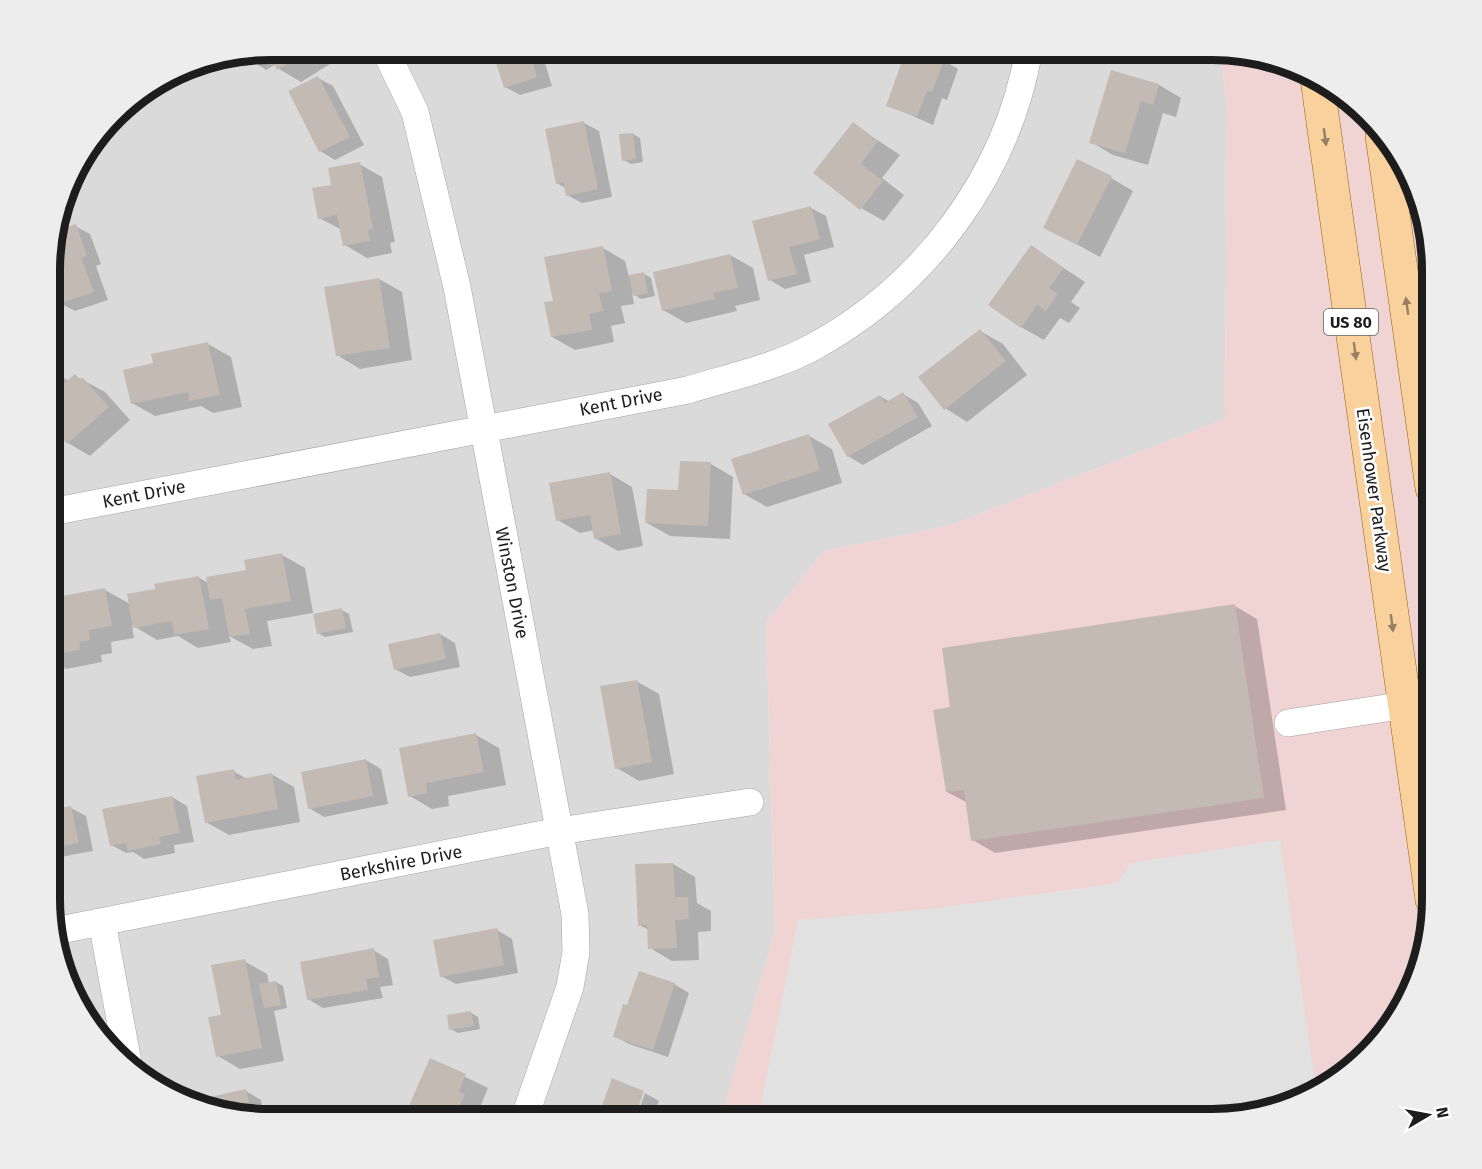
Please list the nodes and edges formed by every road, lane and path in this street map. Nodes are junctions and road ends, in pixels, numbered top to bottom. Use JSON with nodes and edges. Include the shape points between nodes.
{"nodes":[{"id":1,"x":390,"y":60,"type":"edge"},
{"id":2,"x":1027,"y":60,"type":"edge"},
{"id":3,"x":1319,"y":89,"type":"edge"},
{"id":4,"x":1384,"y":150,"type":"edge"},
{"id":5,"x":1422,"y":418,"type":"edge"},
{"id":6,"x":483,"y":428,"type":"junction"},
{"id":7,"x":60,"y":510,"type":"edge"},
{"id":8,"x":1418,"y":703,"type":"edge"},
{"id":9,"x":1288,"y":723,"type":"dead end"},
{"id":10,"x":1422,"y":759,"type":"edge"},
{"id":11,"x":750,"y":802,"type":"dead end"},
{"id":12,"x":559,"y":831,"type":"junction"},
{"id":13,"x":102,"y":922,"type":"junction"},
{"id":14,"x":62,"y":930,"type":"edge"},
{"id":15,"x":126,"y":1053,"type":"edge"},
{"id":16,"x":527,"y":1109,"type":"edge"}],
"edges":[{"from":1,"to":6,"type":"street","name":"Winston Drive","via":[[415,112],[457,287]]},
{"from":2,"to":6,"type":"street","name":"Kent Drive","via":[[998,153],[965,209],[939,247],[868,311],[813,346],[772,366],[688,390]]},
{"from":3,"to":8,"type":"main road","name":"Eisenhower Parkway","number":"US 80","one_way":true},
{"from":5,"to":4,"type":"main road","one_way":true},
{"from":6,"to":7,"type":"street","name":"Kent Drive"},
{"from":6,"to":12,"type":"street","name":"Winston Drive"},
{"from":8,"to":9,"type":"street"},
{"from":8,"to":10,"type":"main road","name":"Eisenhower Parkway","number":"US 80"},
{"from":11,"to":12,"type":"street","name":"Berkshire Drive"},
{"from":12,"to":13,"type":"street","name":"Berkshire Drive"},
{"from":12,"to":16,"type":"street","name":"Winston Drive","via":[[575,914],[576,952],[570,987]]},
{"from":13,"to":14,"type":"street","name":"Berkshire Drive"},
{"from":13,"to":15,"type":"street"}]}
